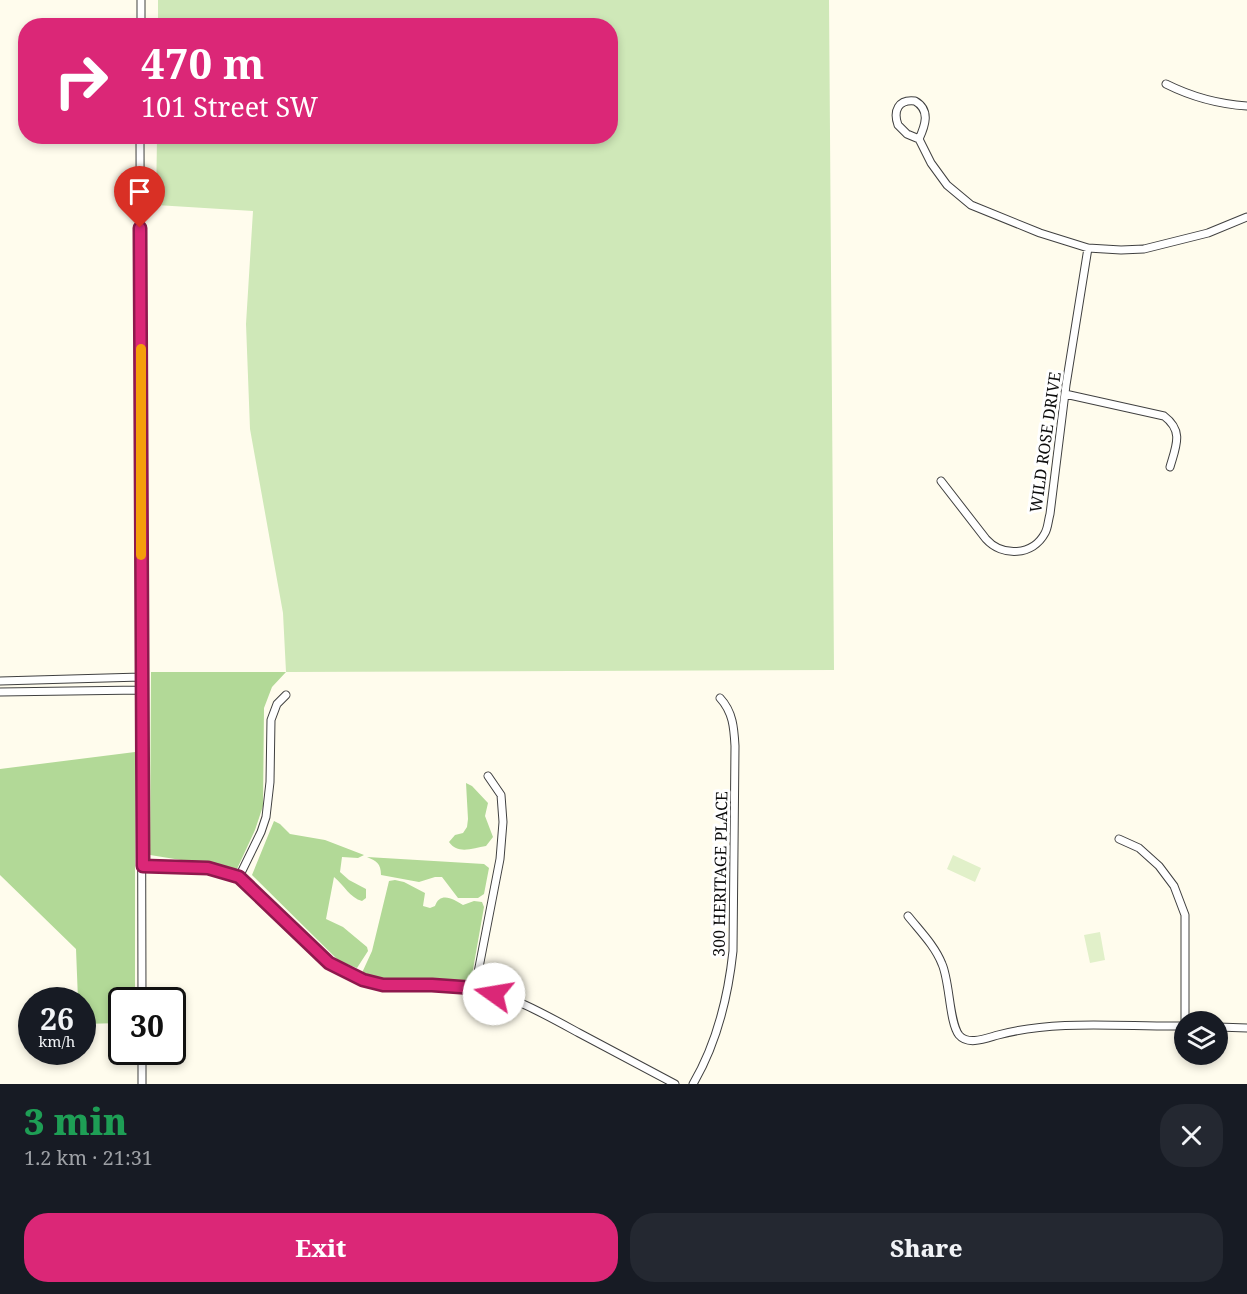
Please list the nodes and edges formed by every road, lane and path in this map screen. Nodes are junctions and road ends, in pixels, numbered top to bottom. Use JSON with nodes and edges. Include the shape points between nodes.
{"nodes":[{"id":1,"x":141,"y":0,"type":"edge"},
{"id":2,"x":141,"y":18,"type":"edge"},
{"id":3,"x":1166,"y":84,"type":"dead end"},
{"id":4,"x":1247,"y":106,"type":"edge"},
{"id":5,"x":918,"y":139,"type":"junction"},
{"id":6,"x":140,"y":144,"type":"edge"},
{"id":7,"x":1247,"y":217,"type":"edge"},
{"id":8,"x":1088,"y":248,"type":"junction"},
{"id":9,"x":1065,"y":394,"type":"junction"},
{"id":10,"x":1170,"y":467,"type":"dead end"},
{"id":11,"x":941,"y":481,"type":"dead end"},
{"id":12,"x":141,"y":677,"type":"junction"},
{"id":13,"x":0,"y":681,"type":"edge"},
{"id":14,"x":141,"y":690,"type":"junction"},
{"id":15,"x":0,"y":692,"type":"edge"},
{"id":16,"x":286,"y":695,"type":"dead end"},
{"id":17,"x":720,"y":698,"type":"dead end"},
{"id":18,"x":488,"y":776,"type":"dead end"},
{"id":19,"x":1119,"y":839,"type":"dead end"},
{"id":20,"x":143,"y":866,"type":"junction"},
{"id":21,"x":239,"y":877,"type":"junction"},
{"id":22,"x":908,"y":916,"type":"dead end"},
{"id":23,"x":142,"y":987,"type":"edge"},
{"id":24,"x":475,"y":988,"type":"junction"},
{"id":25,"x":1185,"y":1011,"type":"edge"},
{"id":26,"x":1174,"y":1026,"type":"edge"},
{"id":27,"x":1228,"y":1027,"type":"edge"},
{"id":28,"x":1247,"y":1028,"type":"edge"},
{"id":29,"x":142,"y":1065,"type":"edge"},
{"id":30,"x":142,"y":1084,"type":"edge"},
{"id":31,"x":675,"y":1084,"type":"edge"},
{"id":32,"x":693,"y":1084,"type":"edge"}],
"edges":[{"from":1,"to":2,"type":"street"},
{"from":3,"to":4,"type":"street","via":[[1190,96]]},
{"from":5,"to":5,"type":"street","via":[[926,123],[924,109],[915,101],[906,101],[896,110],[897,123]]},
{"from":5,"to":8,"type":"street","via":[[946,185],[971,205]]},
{"from":6,"to":12,"type":"street"},
{"from":7,"to":8,"type":"street","via":[[1208,233],[1144,249]]},
{"from":8,"to":9,"type":"street","name":"WILD ROSE DRIVE"},
{"from":9,"to":10,"type":"street","via":[[1164,416],[1174,425],[1177,435]]},
{"from":9,"to":11,"type":"street","name":"WILD ROSE DRIVE","via":[[1048,522],[1037,544],[1013,552],[995,547]]},
{"from":12,"to":13,"type":"street"},
{"from":12,"to":14,"type":"street"},
{"from":14,"to":15,"type":"street"},
{"from":14,"to":20,"type":"street"},
{"from":16,"to":21,"type":"street","via":[[277,704],[271,720],[266,817]]},
{"from":17,"to":32,"type":"street","name":"300 HERITAGE PLACE","via":[[733,721],[735,746],[734,951],[713,1044]]},
{"from":18,"to":24,"type":"street","via":[[501,795],[503,822],[500,858]]},
{"from":19,"to":25,"type":"street","via":[[1139,848],[1174,885],[1185,915]]},
{"from":20,"to":21,"type":"street","via":[[208,868]]},
{"from":20,"to":23,"type":"street"},
{"from":21,"to":24,"type":"street","via":[[323,958],[352,976],[383,985]]},
{"from":22,"to":26,"type":"street","via":[[943,964],[953,1020],[966,1040],[1046,1027]]},
{"from":24,"to":31,"type":"street","via":[[540,1012]]},
{"from":27,"to":28,"type":"street"},
{"from":29,"to":30,"type":"street"}]}
